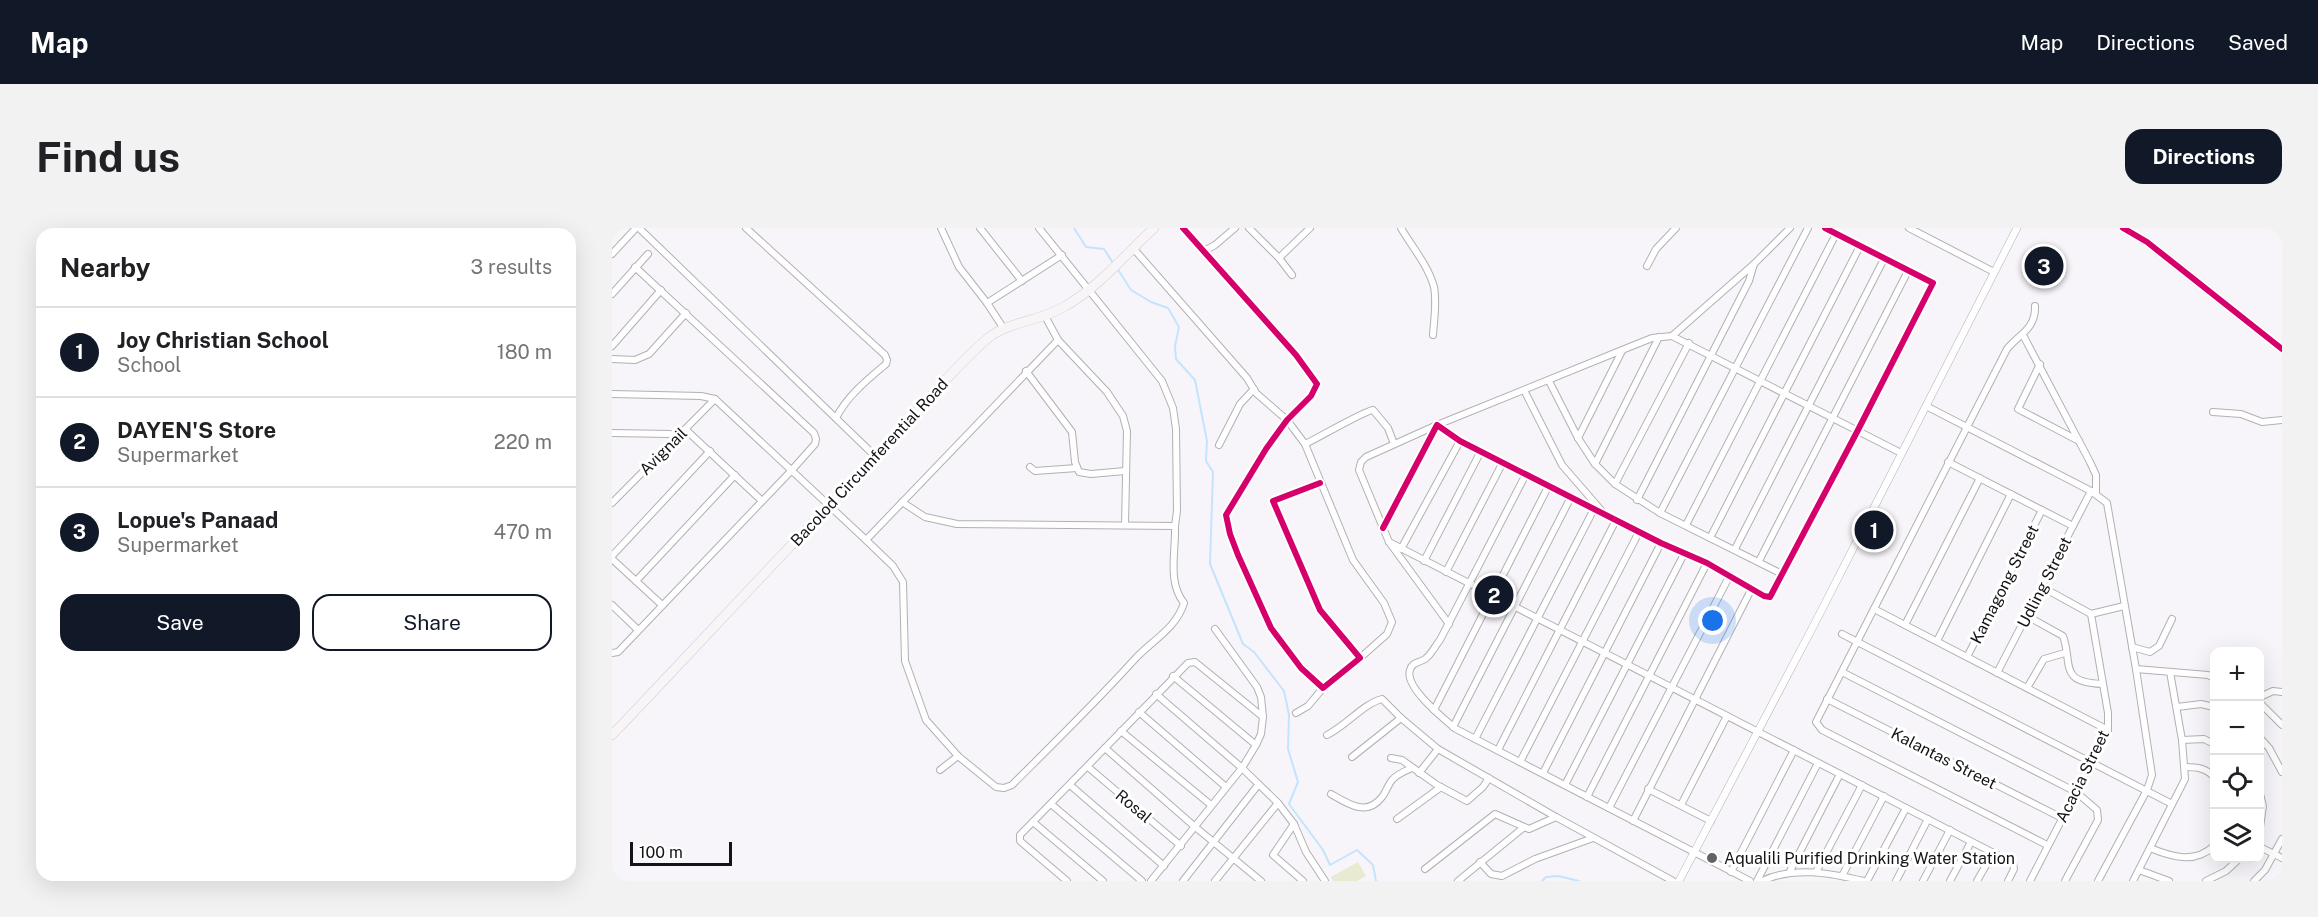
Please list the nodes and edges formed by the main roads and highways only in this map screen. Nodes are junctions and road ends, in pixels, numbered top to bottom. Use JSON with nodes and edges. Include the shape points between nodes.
{"nodes":[{"id":1,"x":1154,"y":228,"type":"edge"},
{"id":2,"x":2124,"y":228,"type":"edge"},
{"id":3,"x":2282,"y":349,"type":"edge"},
{"id":4,"x":614,"y":731,"type":"edge"}],
"edges":[{"from":1,"to":4,"type":"main road","name":"Bacolod Circumferential Road","via":[[1074,301],[992,336],[953,372]]},
{"from":2,"to":3,"type":"main road"}]}
